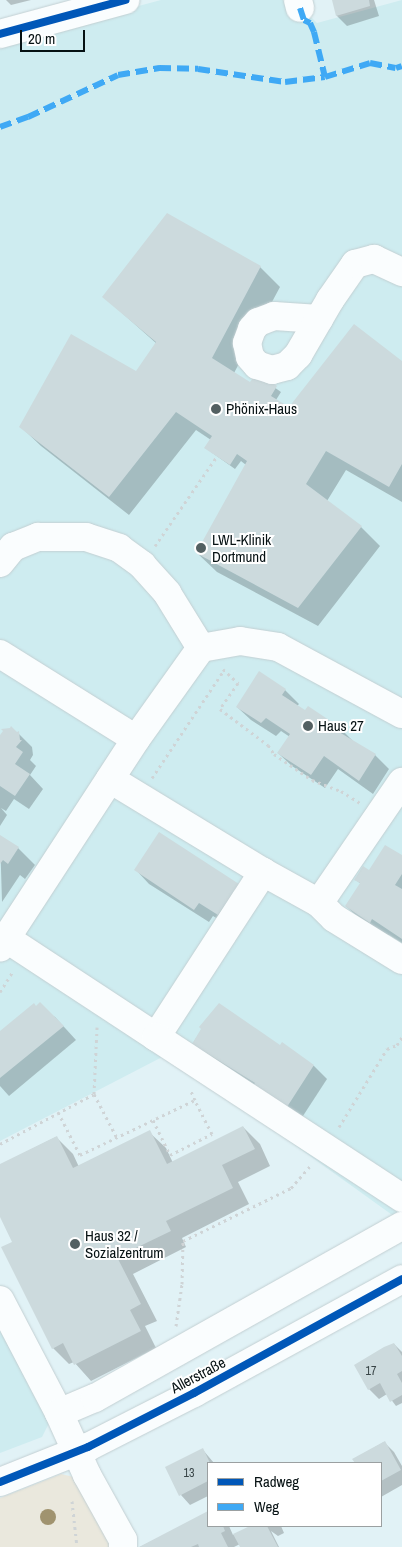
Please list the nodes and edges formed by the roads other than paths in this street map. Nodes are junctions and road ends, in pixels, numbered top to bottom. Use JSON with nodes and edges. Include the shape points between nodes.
{"nodes":[{"id":1,"x":125,"y":0,"type":"edge"},
{"id":2,"x":0,"y":34,"type":"edge"},
{"id":3,"x":402,"y":272,"type":"edge"},
{"id":4,"x":319,"y":320,"type":"dead end"},
{"id":5,"x":0,"y":563,"type":"edge"},
{"id":6,"x":200,"y":648,"type":"junction"},
{"id":7,"x":0,"y":654,"type":"edge"},
{"id":8,"x":402,"y":714,"type":"edge"},
{"id":9,"x":136,"y":739,"type":"junction"},
{"id":10,"x":402,"y":782,"type":"edge"},
{"id":11,"x":120,"y":786,"type":"junction"},
{"id":12,"x":263,"y":872,"type":"junction"},
{"id":13,"x":319,"y":903,"type":"junction"},
{"id":14,"x":3,"y":943,"type":"edge"},
{"id":15,"x":402,"y":960,"type":"edge"},
{"id":16,"x":156,"y":1037,"type":"junction"},
{"id":17,"x":402,"y":1198,"type":"edge"},
{"id":18,"x":402,"y":1226,"type":"edge"},
{"id":19,"x":402,"y":1279,"type":"edge"},
{"id":20,"x":0,"y":1300,"type":"edge"},
{"id":21,"x":60,"y":1413,"type":"junction"},
{"id":22,"x":76,"y":1452,"type":"junction"},
{"id":23,"x":0,"y":1482,"type":"edge"},
{"id":24,"x":123,"y":1547,"type":"edge"}],
"edges":[{"from":1,"to":2,"type":"street"},
{"from":3,"to":4,"type":"street","via":[[374,258],[356,264]]},
{"from":5,"to":6,"type":"street","via":[[13,547],[38,536],[86,537],[119,548],[142,565],[167,593]]},
{"from":6,"to":8,"type":"street","via":[[240,641],[278,647]]},
{"from":6,"to":9,"type":"street"},
{"from":7,"to":9,"type":"street"},
{"from":9,"to":11,"type":"street"},
{"from":10,"to":13,"type":"street"},
{"from":11,"to":12,"type":"street"},
{"from":11,"to":14,"type":"street"},
{"from":12,"to":13,"type":"street"},
{"from":12,"to":16,"type":"street"},
{"from":13,"to":15,"type":"street","via":[[334,918]]},
{"from":14,"to":16,"type":"street"},
{"from":16,"to":17,"type":"street"},
{"from":18,"to":21,"type":"street","via":[[96,1398]]},
{"from":19,"to":22,"type":"street","name":"Allerstraße","via":[[194,1393]]},
{"from":20,"to":21,"type":"street"},
{"from":21,"to":22,"type":"street"},
{"from":22,"to":23,"type":"street","name":"Allerstraße"},
{"from":22,"to":24,"type":"street","via":[[123,1540]]}]}
